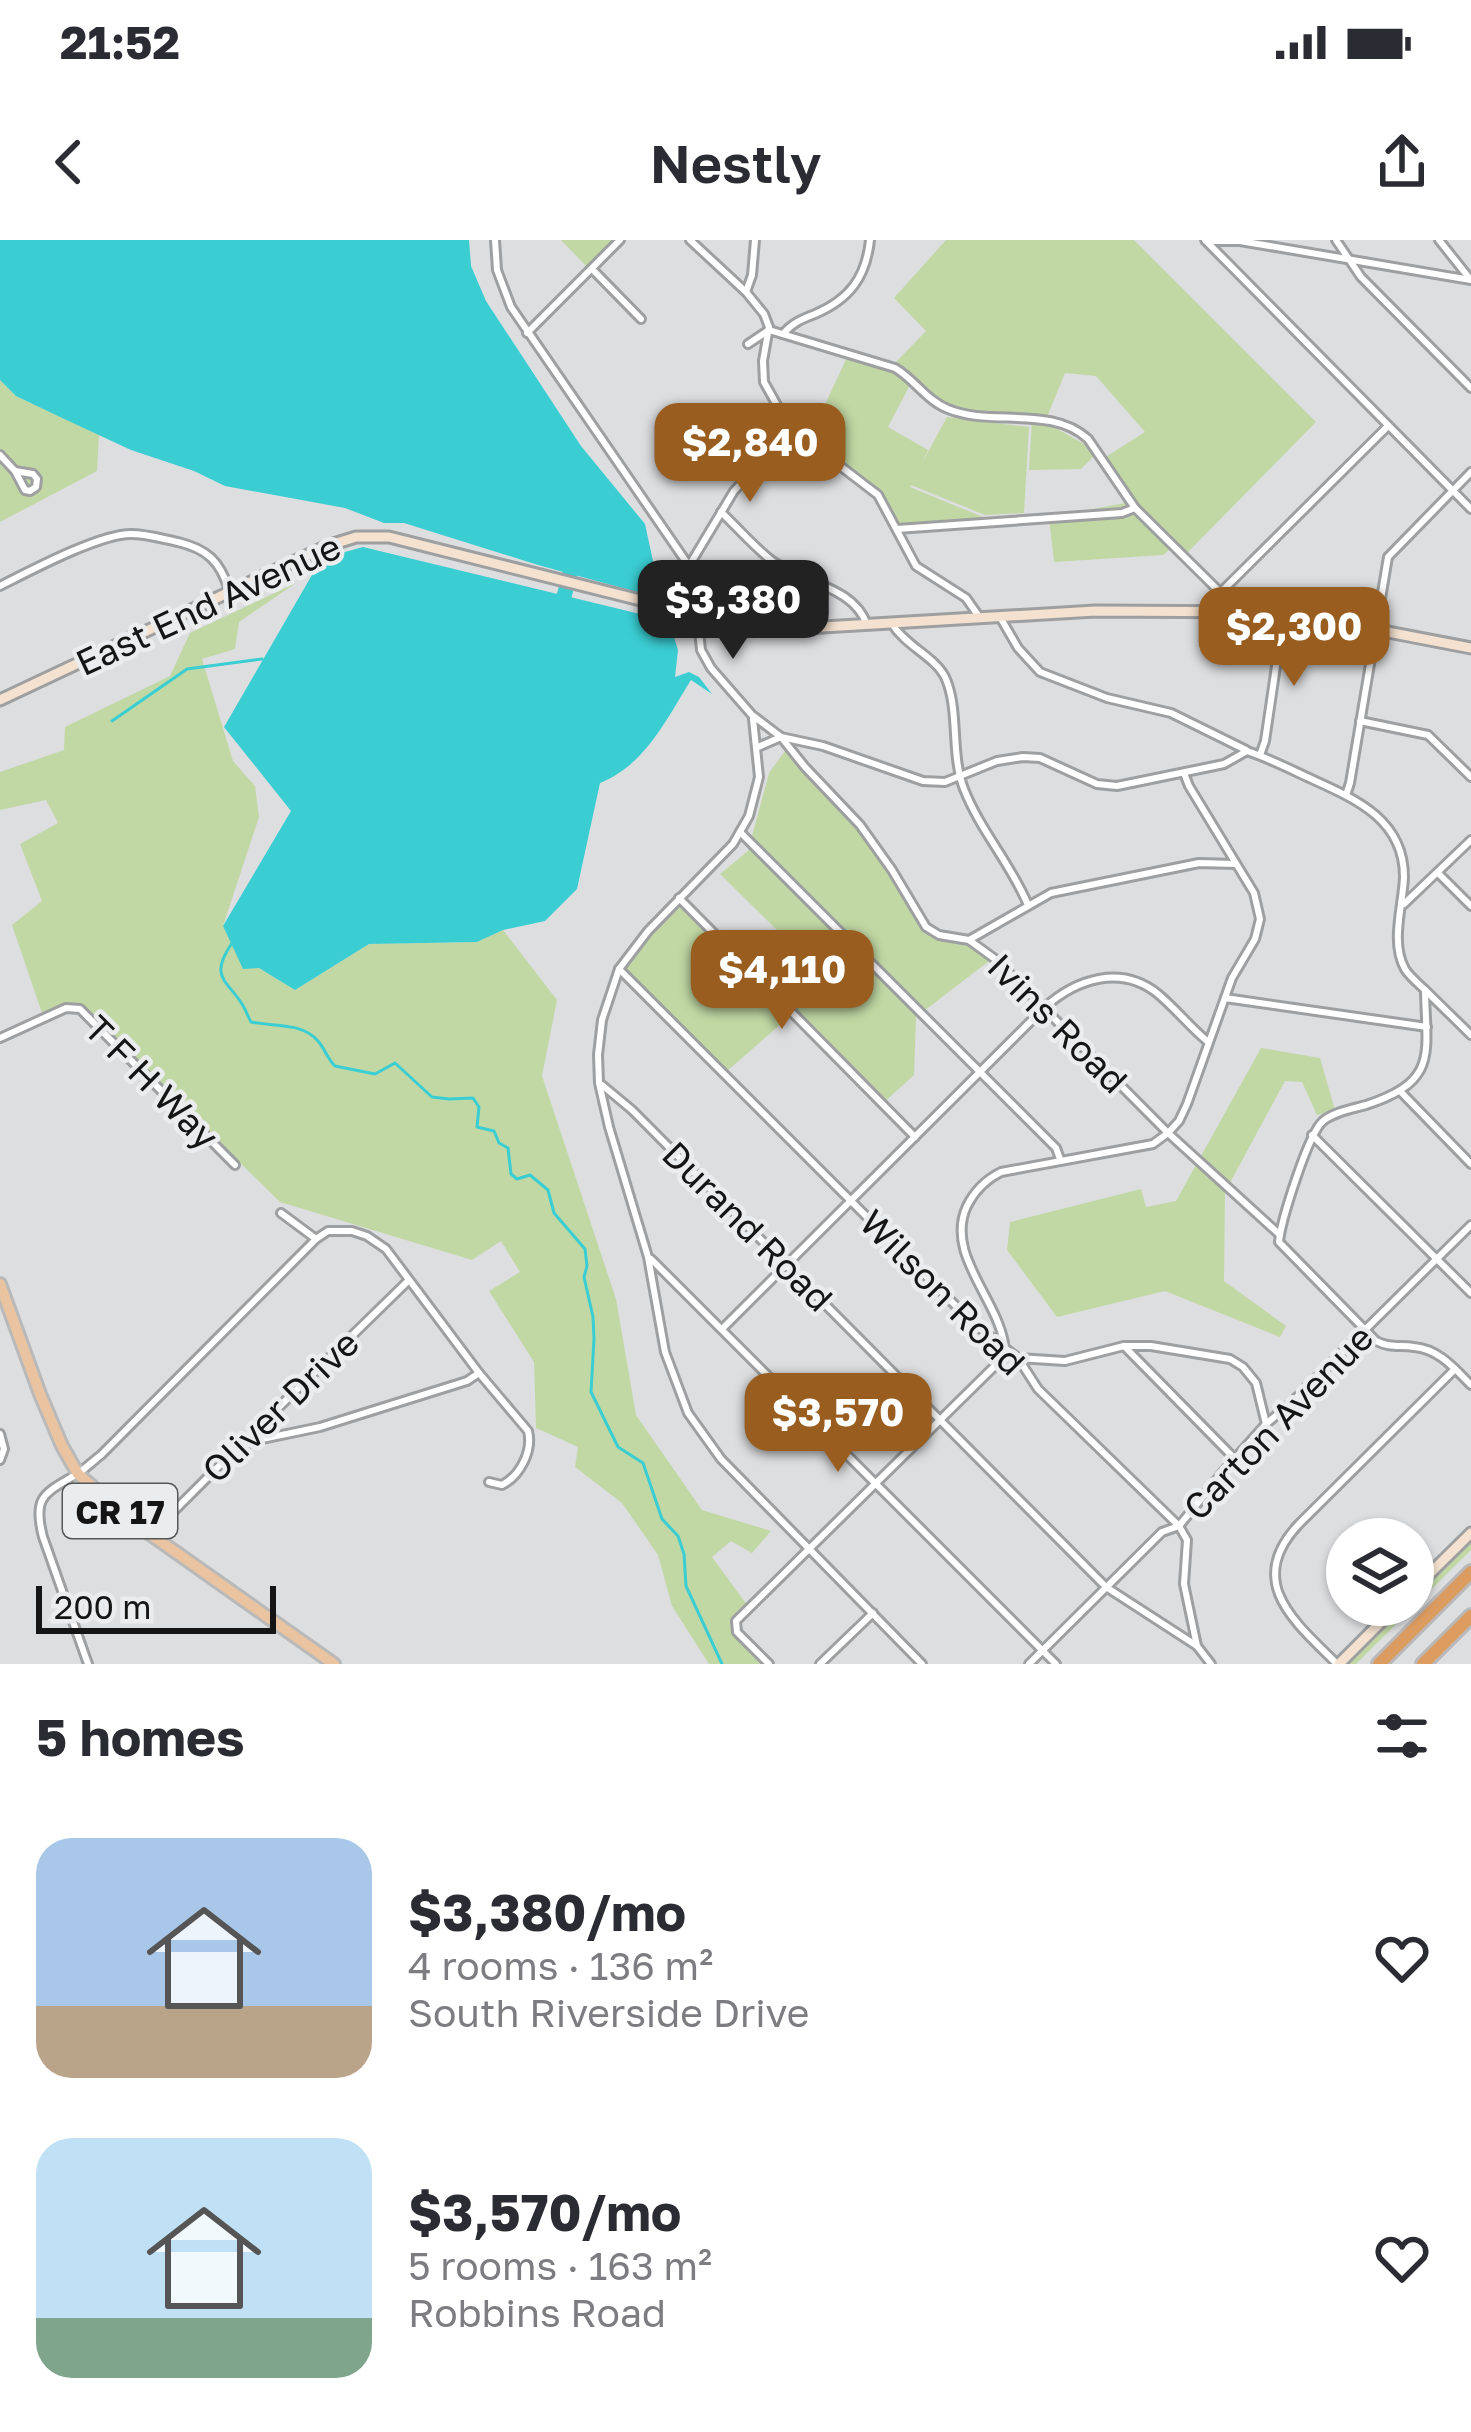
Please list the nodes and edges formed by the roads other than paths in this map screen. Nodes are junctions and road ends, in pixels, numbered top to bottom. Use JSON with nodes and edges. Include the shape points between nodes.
{"nodes":[{"id":1,"x":495,"y":240,"type":"edge"},
{"id":2,"x":620,"y":240,"type":"edge"},
{"id":3,"x":690,"y":240,"type":"edge"},
{"id":4,"x":755,"y":240,"type":"edge"},
{"id":5,"x":870,"y":240,"type":"edge"},
{"id":6,"x":1336,"y":240,"type":"edge"},
{"id":7,"x":1439,"y":240,"type":"edge"},
{"id":8,"x":1205,"y":241,"type":"edge"},
{"id":9,"x":1350,"y":259,"type":"junction"},
{"id":10,"x":592,"y":268,"type":"junction"},
{"id":11,"x":1470,"y":279,"type":"edge"},
{"id":12,"x":746,"y":292,"type":"junction"},
{"id":13,"x":641,"y":319,"type":"dead end"},
{"id":14,"x":769,"y":330,"type":"junction"},
{"id":15,"x":527,"y":333,"type":"junction"},
{"id":16,"x":783,"y":334,"type":"junction"},
{"id":17,"x":748,"y":344,"type":"dead end"},
{"id":18,"x":1471,"y":388,"type":"edge"},
{"id":19,"x":1388,"y":425,"type":"junction"},
{"id":20,"x":793,"y":428,"type":"junction"},
{"id":21,"x":0,"y":455,"type":"edge"},
{"id":22,"x":15,"y":471,"type":"dead end"},
{"id":23,"x":1471,"y":472,"type":"edge"},
{"id":24,"x":1452,"y":490,"type":"junction"},
{"id":25,"x":1135,"y":508,"type":"junction"},
{"id":26,"x":1471,"y":509,"type":"edge"},
{"id":27,"x":721,"y":512,"type":"junction"},
{"id":28,"x":897,"y":529,"type":"junction"},
{"id":29,"x":689,"y":566,"type":"junction"},
{"id":30,"x":0,"y":586,"type":"edge"},
{"id":31,"x":1221,"y":592,"type":"junction"},
{"id":32,"x":230,"y":593,"type":"junction"},
{"id":33,"x":1202,"y":611,"type":"junction"},
{"id":34,"x":1239,"y":611,"type":"junction"},
{"id":35,"x":1284,"y":612,"type":"junction"},
{"id":36,"x":697,"y":614,"type":"junction"},
{"id":37,"x":1000,"y":617,"type":"junction"},
{"id":38,"x":980,"y":619,"type":"junction"},
{"id":39,"x":892,"y":624,"type":"junction"},
{"id":40,"x":867,"y":626,"type":"junction"},
{"id":41,"x":1375,"y":628,"type":"junction"},
{"id":42,"x":1471,"y":648,"type":"edge"},
{"id":43,"x":0,"y":700,"type":"edge"},
{"id":44,"x":752,"y":715,"type":"junction"},
{"id":45,"x":1360,"y":721,"type":"junction"},
{"id":46,"x":781,"y":737,"type":"junction"},
{"id":47,"x":758,"y":747,"type":"junction"},
{"id":48,"x":1247,"y":751,"type":"junction"},
{"id":49,"x":1260,"y":755,"type":"junction"},
{"id":50,"x":1184,"y":773,"type":"junction"},
{"id":51,"x":960,"y":776,"type":"junction"},
{"id":52,"x":1471,"y":777,"type":"edge"},
{"id":53,"x":1346,"y":795,"type":"junction"},
{"id":54,"x":740,"y":832,"type":"junction"},
{"id":55,"x":1471,"y":840,"type":"edge"},
{"id":56,"x":1235,"y":864,"type":"junction"},
{"id":57,"x":1438,"y":873,"type":"junction"},
{"id":58,"x":679,"y":898,"type":"junction"},
{"id":59,"x":1028,"y":904,"type":"junction"},
{"id":60,"x":1401,"y":906,"type":"junction"},
{"id":61,"x":1471,"y":906,"type":"edge"},
{"id":62,"x":969,"y":940,"type":"junction"},
{"id":63,"x":620,"y":969,"type":"junction"},
{"id":64,"x":1425,"y":990,"type":"junction"},
{"id":65,"x":1225,"y":998,"type":"junction"},
{"id":66,"x":1044,"y":1008,"type":"junction"},
{"id":67,"x":1426,"y":1027,"type":"junction"},
{"id":68,"x":1471,"y":1035,"type":"edge"},
{"id":69,"x":0,"y":1038,"type":"edge"},
{"id":70,"x":1209,"y":1042,"type":"junction"},
{"id":71,"x":980,"y":1072,"type":"junction"},
{"id":72,"x":599,"y":1083,"type":"junction"},
{"id":73,"x":1400,"y":1091,"type":"junction"},
{"id":74,"x":1168,"y":1133,"type":"junction"},
{"id":75,"x":1312,"y":1135,"type":"junction"},
{"id":76,"x":915,"y":1136,"type":"junction"},
{"id":77,"x":1060,"y":1160,"type":"junction"},
{"id":78,"x":1471,"y":1164,"type":"edge"},
{"id":79,"x":235,"y":1165,"type":"dead end"},
{"id":80,"x":850,"y":1200,"type":"junction"},
{"id":81,"x":281,"y":1213,"type":"dead end"},
{"id":82,"x":1471,"y":1225,"type":"edge"},
{"id":83,"x":1279,"y":1234,"type":"junction"},
{"id":84,"x":316,"y":1239,"type":"junction"},
{"id":85,"x":648,"y":1257,"type":"junction"},
{"id":86,"x":1437,"y":1259,"type":"junction"},
{"id":87,"x":786,"y":1264,"type":"junction"},
{"id":88,"x":409,"y":1280,"type":"junction"},
{"id":89,"x":0,"y":1284,"type":"edge"},
{"id":90,"x":1471,"y":1293,"type":"edge"},
{"id":91,"x":5,"y":1318,"type":"edge"},
{"id":92,"x":722,"y":1329,"type":"junction"},
{"id":93,"x":1365,"y":1330,"type":"junction"},
{"id":94,"x":1124,"y":1346,"type":"junction"},
{"id":95,"x":1007,"y":1348,"type":"junction"},
{"id":96,"x":1018,"y":1358,"type":"junction"},
{"id":97,"x":1455,"y":1369,"type":"junction"},
{"id":98,"x":479,"y":1373,"type":"junction"},
{"id":99,"x":1471,"y":1385,"type":"edge"},
{"id":100,"x":940,"y":1419,"type":"junction"},
{"id":101,"x":1266,"y":1424,"type":"junction"},
{"id":102,"x":0,"y":1434,"type":"edge"},
{"id":103,"x":250,"y":1442,"type":"junction"},
{"id":104,"x":1235,"y":1459,"type":"junction"},
{"id":105,"x":0,"y":1460,"type":"edge"},
{"id":106,"x":78,"y":1474,"type":"junction"},
{"id":107,"x":488,"y":1482,"type":"dead end"},
{"id":108,"x":876,"y":1483,"type":"junction"},
{"id":109,"x":1179,"y":1526,"type":"junction"},
{"id":110,"x":152,"y":1533,"type":"junction"},
{"id":111,"x":1471,"y":1533,"type":"edge"},
{"id":112,"x":810,"y":1548,"type":"junction"},
{"id":113,"x":1434,"y":1569,"type":"edge"},
{"id":114,"x":1471,"y":1572,"type":"edge"},
{"id":115,"x":1106,"y":1588,"type":"junction"},
{"id":116,"x":873,"y":1612,"type":"junction"},
{"id":117,"x":1471,"y":1616,"type":"edge"},
{"id":118,"x":1377,"y":1626,"type":"edge"},
{"id":119,"x":1197,"y":1646,"type":"junction"},
{"id":120,"x":1042,"y":1651,"type":"junction"},
{"id":121,"x":88,"y":1664,"type":"edge"},
{"id":122,"x":334,"y":1664,"type":"edge"},
{"id":123,"x":769,"y":1664,"type":"edge"},
{"id":124,"x":820,"y":1664,"type":"edge"},
{"id":125,"x":922,"y":1664,"type":"edge"},
{"id":126,"x":1029,"y":1664,"type":"edge"},
{"id":127,"x":1056,"y":1664,"type":"edge"},
{"id":128,"x":1211,"y":1664,"type":"edge"},
{"id":129,"x":1338,"y":1664,"type":"edge"},
{"id":130,"x":1379,"y":1664,"type":"edge"},
{"id":131,"x":1423,"y":1664,"type":"edge"}],
"edges":[{"from":1,"to":15,"type":"street","via":[[500,283]]},
{"from":2,"to":10,"type":"street"},
{"from":3,"to":12,"type":"street"},
{"from":4,"to":12,"type":"street"},
{"from":5,"to":16,"type":"street","via":[[855,287]]},
{"from":6,"to":9,"type":"street"},
{"from":7,"to":11,"type":"street"},
{"from":8,"to":9,"type":"street"},
{"from":8,"to":19,"type":"street"},
{"from":9,"to":11,"type":"street"},
{"from":9,"to":18,"type":"street"},
{"from":10,"to":13,"type":"street"},
{"from":10,"to":15,"type":"street"},
{"from":12,"to":14,"type":"street"},
{"from":14,"to":16,"type":"street"},
{"from":14,"to":17,"type":"street"},
{"from":14,"to":20,"type":"street","via":[[764,382]]},
{"from":15,"to":29,"type":"street"},
{"from":16,"to":25,"type":"street","via":[[895,368],[949,410],[1068,425],[1085,436]]},
{"from":19,"to":24,"type":"street"},
{"from":19,"to":31,"type":"street"},
{"from":20,"to":27,"type":"street"},
{"from":20,"to":28,"type":"street","via":[[867,484]]},
{"from":21,"to":22,"type":"street"},
{"from":23,"to":24,"type":"street"},
{"from":24,"to":26,"type":"street"},
{"from":24,"to":41,"type":"street","via":[[1388,556]]},
{"from":25,"to":28,"type":"street"},
{"from":25,"to":31,"type":"street"},
{"from":27,"to":29,"type":"street"},
{"from":27,"to":40,"type":"street","via":[[774,562],[857,608]]},
{"from":28,"to":38,"type":"street","via":[[916,566],[966,598]]},
{"from":29,"to":36,"type":"street","name":"Ivins Road"},
{"from":30,"to":32,"type":"street","via":[[103,539],[136,534],[206,552]]},
{"from":31,"to":33,"type":"street"},
{"from":31,"to":34,"type":"street"},
{"from":32,"to":36,"type":"street","name":"East End Avenue","via":[[366,536]]},
{"from":32,"to":43,"type":"street","name":"East End Avenue"},
{"from":33,"to":34,"type":"street","name":"East End Avenue"},
{"from":33,"to":37,"type":"street","name":"East End Avenue"},
{"from":34,"to":35,"type":"street","name":"East End Avenue"},
{"from":35,"to":41,"type":"street","name":"East End Avenue"},
{"from":35,"to":49,"type":"street"},
{"from":36,"to":40,"type":"street","name":"East End Avenue","via":[[772,630]]},
{"from":36,"to":44,"type":"street","name":"Ivins Road","via":[[705,658]]},
{"from":37,"to":38,"type":"street","name":"East End Avenue"},
{"from":37,"to":48,"type":"street","via":[[1040,673],[1172,713]]},
{"from":38,"to":39,"type":"street","name":"East End Avenue"},
{"from":39,"to":40,"type":"street","name":"East End Avenue"},
{"from":39,"to":51,"type":"street","via":[[945,677]]},
{"from":41,"to":42,"type":"street","name":"East End Avenue"},
{"from":41,"to":45,"type":"street"},
{"from":44,"to":46,"type":"street","name":"Ivins Road"},
{"from":44,"to":47,"type":"street"},
{"from":45,"to":52,"type":"street","via":[[1428,735]]},
{"from":45,"to":53,"type":"street"},
{"from":46,"to":47,"type":"street"},
{"from":46,"to":51,"type":"street","via":[[923,781]]},
{"from":46,"to":62,"type":"street","name":"Ivins Road","via":[[873,841],[920,920],[939,935]]},
{"from":47,"to":54,"type":"street","via":[[756,797]]},
{"from":48,"to":49,"type":"street"},
{"from":48,"to":50,"type":"street"},
{"from":49,"to":53,"type":"street"},
{"from":50,"to":51,"type":"street","via":[[1112,786],[1022,757]]},
{"from":50,"to":56,"type":"street"},
{"from":51,"to":59,"type":"street"},
{"from":53,"to":60,"type":"street","via":[[1393,835]]},
{"from":54,"to":58,"type":"street"},
{"from":54,"to":71,"type":"street"},
{"from":55,"to":57,"type":"street"},
{"from":56,"to":59,"type":"street","via":[[1162,870]]},
{"from":56,"to":65,"type":"street","via":[[1260,919]]},
{"from":57,"to":60,"type":"street"},
{"from":57,"to":61,"type":"street"},
{"from":58,"to":63,"type":"street"},
{"from":58,"to":76,"type":"street"},
{"from":59,"to":62,"type":"street"},
{"from":60,"to":64,"type":"street","via":[[1404,967]]},
{"from":62,"to":66,"type":"street","name":"Ivins Road"},
{"from":63,"to":72,"type":"street","via":[[602,1020]]},
{"from":63,"to":80,"type":"street","name":"Wilson Road"},
{"from":64,"to":67,"type":"street"},
{"from":64,"to":68,"type":"street"},
{"from":65,"to":67,"type":"street"},
{"from":65,"to":70,"type":"street"},
{"from":66,"to":70,"type":"street","via":[[1082,982],[1128,980],[1156,993]]},
{"from":66,"to":71,"type":"street"},
{"from":66,"to":74,"type":"street","name":"Ivins Road"},
{"from":67,"to":73,"type":"street","via":[[1424,1061]]},
{"from":69,"to":79,"type":"street","name":"T F H Way","via":[[80,1009]]},
{"from":70,"to":74,"type":"street"},
{"from":71,"to":76,"type":"street"},
{"from":71,"to":77,"type":"street"},
{"from":72,"to":85,"type":"street"},
{"from":72,"to":87,"type":"street","name":"Durand Road"},
{"from":73,"to":75,"type":"street","via":[[1326,1118]]},
{"from":73,"to":78,"type":"street"},
{"from":74,"to":77,"type":"street","via":[[1146,1146]]},
{"from":74,"to":83,"type":"street","name":"Ivins Road"},
{"from":75,"to":83,"type":"street"},
{"from":75,"to":86,"type":"street"},
{"from":76,"to":80,"type":"street"},
{"from":77,"to":95,"type":"street","via":[[989,1178],[964,1214],[964,1248]]},
{"from":80,"to":87,"type":"street"},
{"from":80,"to":95,"type":"street","name":"Wilson Road"},
{"from":81,"to":84,"type":"street"},
{"from":82,"to":86,"type":"street","name":"Carton Avenue"},
{"from":83,"to":93,"type":"street","name":"Ivins Road","via":[[1283,1248]]},
{"from":84,"to":88,"type":"street","via":[[337,1230],[367,1236]]},
{"from":84,"to":106,"type":"street"},
{"from":85,"to":92,"type":"street"},
{"from":85,"to":112,"type":"street","via":[[665,1352],[688,1412],[721,1459]]},
{"from":86,"to":90,"type":"street"},
{"from":86,"to":93,"type":"street","name":"Carton Avenue"},
{"from":87,"to":92,"type":"street"},
{"from":87,"to":100,"type":"street","name":"Durand Road"},
{"from":88,"to":98,"type":"street"},
{"from":88,"to":103,"type":"street","name":"Oliver Drive"},
{"from":89,"to":91,"type":"main road","number":"CR 17"},
{"from":91,"to":106,"type":"main road","number":"CR 17"},
{"from":92,"to":108,"type":"street"},
{"from":93,"to":97,"type":"street","via":[[1383,1345],[1426,1349]]},
{"from":93,"to":101,"type":"street","name":"Carton Avenue"},
{"from":94,"to":96,"type":"street","via":[[1064,1361]]},
{"from":94,"to":101,"type":"street","via":[[1238,1363],[1259,1391]]},
{"from":94,"to":104,"type":"street"},
{"from":95,"to":96,"type":"street","name":"Wilson Road"},
{"from":95,"to":100,"type":"street"},
{"from":96,"to":109,"type":"street","name":"Wilson Road","via":[[1039,1389]]},
{"from":97,"to":99,"type":"street"},
{"from":97,"to":129,"type":"street","via":[[1281,1547],[1279,1598]]},
{"from":98,"to":103,"type":"street"},
{"from":98,"to":107,"type":"street","via":[[529,1431],[530,1443],[517,1475],[502,1485]]},
{"from":100,"to":108,"type":"street"},
{"from":100,"to":115,"type":"street","name":"Durand Road"},
{"from":101,"to":104,"type":"street","name":"Carton Avenue"},
{"from":102,"to":105,"type":"street"},
{"from":103,"to":110,"type":"street","name":"Oliver Drive"},
{"from":104,"to":109,"type":"street","name":"Carton Avenue"},
{"from":106,"to":110,"type":"main road","number":"CR 17","via":[[130,1526]]},
{"from":106,"to":121,"type":"street","via":[[46,1493],[39,1520]]},
{"from":108,"to":112,"type":"street"},
{"from":108,"to":120,"type":"street"},
{"from":109,"to":115,"type":"street","name":"Carton Avenue","via":[[1162,1532]]},
{"from":109,"to":119,"type":"street"},
{"from":110,"to":122,"type":"main road","number":"CR 17"},
{"from":111,"to":113,"type":"street"},
{"from":112,"to":116,"type":"street"},
{"from":112,"to":123,"type":"street","via":[[736,1621]]},
{"from":114,"to":130,"type":"highway"},
{"from":115,"to":119,"type":"street","name":"Durand Road"},
{"from":115,"to":120,"type":"street","name":"Carton Avenue"},
{"from":116,"to":124,"type":"street"},
{"from":116,"to":125,"type":"street"},
{"from":117,"to":131,"type":"highway"},
{"from":118,"to":129,"type":"street"},
{"from":119,"to":128,"type":"street","name":"Durand Road"},
{"from":120,"to":126,"type":"street","name":"Carton Avenue"},
{"from":120,"to":127,"type":"street"}]}
